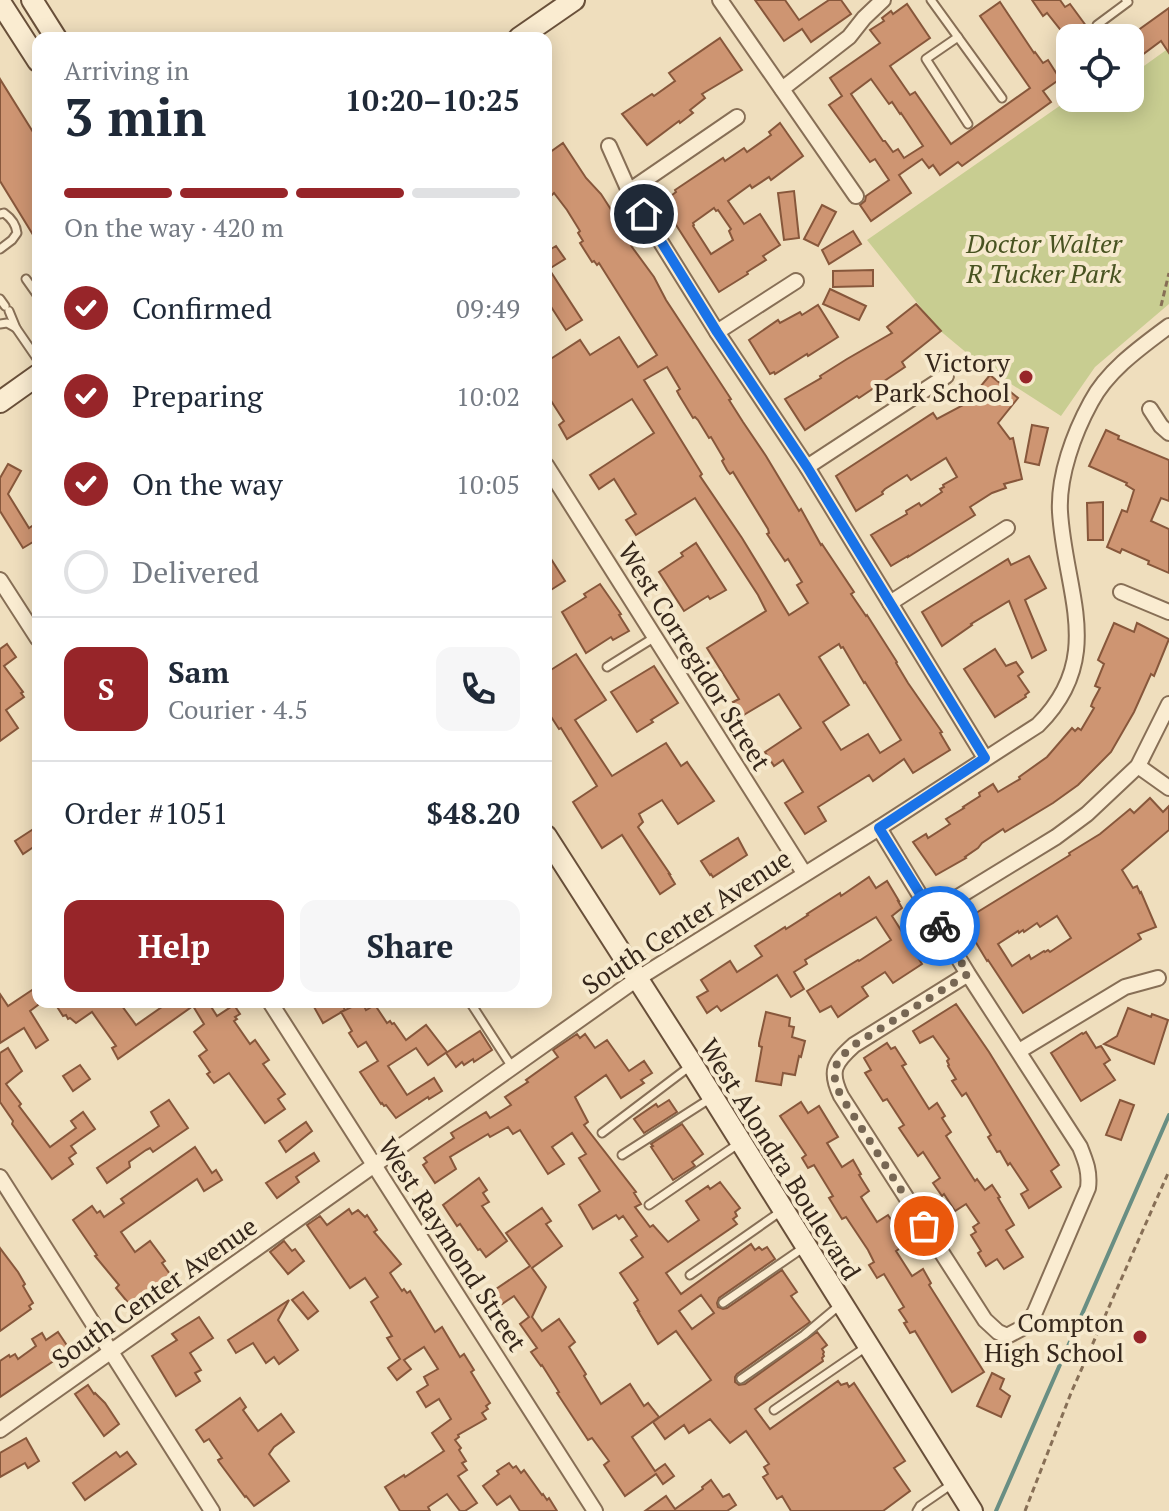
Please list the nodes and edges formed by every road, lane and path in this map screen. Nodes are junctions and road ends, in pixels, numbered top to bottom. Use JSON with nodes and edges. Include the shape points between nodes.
{"nodes":[{"id":1,"x":32,"y":0,"type":"edge"},
{"id":2,"x":574,"y":0,"type":"edge"},
{"id":3,"x":720,"y":0,"type":"edge"},
{"id":4,"x":883,"y":0,"type":"edge"},
{"id":5,"x":931,"y":0,"type":"edge"},
{"id":6,"x":1126,"y":0,"type":"edge"},
{"id":7,"x":0,"y":2,"type":"edge"},
{"id":8,"x":1098,"y":24,"type":"edge"},
{"id":9,"x":52,"y":32,"type":"edge"},
{"id":10,"x":528,"y":32,"type":"edge"},
{"id":11,"x":958,"y":37,"type":"junction"},
{"id":12,"x":32,"y":52,"type":"edge"},
{"id":13,"x":782,"y":89,"type":"junction"},
{"id":14,"x":1002,"y":98,"type":"dead end"},
{"id":15,"x":737,"y":117,"type":"dead end"},
{"id":16,"x":968,"y":124,"type":"dead end"},
{"id":17,"x":609,"y":146,"type":"dead end"},
{"id":18,"x":629,"y":191,"type":"junction"},
{"id":19,"x":856,"y":196,"type":"dead end"},
{"id":20,"x":2,"y":214,"type":"edge"},
{"id":21,"x":0,"y":249,"type":"edge"},
{"id":22,"x":1169,"y":273,"type":"edge"},
{"id":23,"x":26,"y":279,"type":"dead end"},
{"id":24,"x":796,"y":281,"type":"dead end"},
{"id":25,"x":32,"y":288,"type":"edge"},
{"id":26,"x":5,"y":305,"type":"edge"},
{"id":27,"x":1161,"y":306,"type":"dead end"},
{"id":28,"x":0,"y":324,"type":"edge"},
{"id":29,"x":1169,"y":326,"type":"edge"},
{"id":30,"x":16,"y":328,"type":"junction"},
{"id":31,"x":717,"y":332,"type":"junction"},
{"id":32,"x":32,"y":363,"type":"edge"},
{"id":33,"x":946,"y":376,"type":"dead end"},
{"id":34,"x":32,"y":378,"type":"edge"},
{"id":35,"x":0,"y":402,"type":"edge"},
{"id":36,"x":1150,"y":409,"type":"dead end"},
{"id":37,"x":1169,"y":433,"type":"edge"},
{"id":38,"x":807,"y":467,"type":"junction"},
{"id":39,"x":552,"y":477,"type":"edge"},
{"id":40,"x":1007,"y":528,"type":"dead end"},
{"id":41,"x":0,"y":580,"type":"edge"},
{"id":42,"x":1121,"y":592,"type":"dead end"},
{"id":43,"x":890,"y":603,"type":"junction"},
{"id":44,"x":1169,"y":612,"type":"edge"},
{"id":45,"x":32,"y":630,"type":"edge"},
{"id":46,"x":655,"y":637,"type":"junction"},
{"id":47,"x":607,"y":667,"type":"dead end"},
{"id":48,"x":1169,"y":704,"type":"edge"},
{"id":49,"x":985,"y":758,"type":"junction"},
{"id":50,"x":1138,"y":766,"type":"junction"},
{"id":51,"x":1169,"y":788,"type":"edge"},
{"id":52,"x":879,"y":828,"type":"junction"},
{"id":53,"x":552,"y":845,"type":"edge"},
{"id":54,"x":804,"y":873,"type":"junction"},
{"id":55,"x":932,"y":913,"type":"junction"},
{"id":56,"x":968,"y":974,"type":"junction"},
{"id":57,"x":1158,"y":978,"type":"dead end"},
{"id":58,"x":637,"y":979,"type":"junction"},
{"id":59,"x":274,"y":1008,"type":"edge"},
{"id":60,"x":474,"y":1008,"type":"edge"},
{"id":61,"x":1019,"y":1051,"type":"junction"},
{"id":62,"x":692,"y":1065,"type":"junction"},
{"id":63,"x":512,"y":1067,"type":"junction"},
{"id":64,"x":712,"y":1097,"type":"junction"},
{"id":65,"x":602,"y":1133,"type":"dead end"},
{"id":66,"x":740,"y":1142,"type":"junction"},
{"id":67,"x":622,"y":1155,"type":"dead end"},
{"id":68,"x":374,"y":1165,"type":"junction"},
{"id":69,"x":1169,"y":1171,"type":"edge"},
{"id":70,"x":0,"y":1177,"type":"edge"},
{"id":71,"x":649,"y":1205,"type":"dead end"},
{"id":72,"x":782,"y":1211,"type":"junction"},
{"id":73,"x":805,"y":1246,"type":"junction"},
{"id":74,"x":690,"y":1275,"type":"dead end"},
{"id":75,"x":723,"y":1303,"type":"dead end"},
{"id":76,"x":841,"y":1304,"type":"junction"},
{"id":77,"x":867,"y":1346,"type":"junction"},
{"id":78,"x":111,"y":1352,"type":"junction"},
{"id":79,"x":741,"y":1379,"type":"dead end"},
{"id":80,"x":774,"y":1410,"type":"dead end"},
{"id":81,"x":0,"y":1430,"type":"edge"},
{"id":82,"x":953,"y":1482,"type":"junction"},
{"id":83,"x":212,"y":1511,"type":"edge"},
{"id":84,"x":595,"y":1511,"type":"edge"},
{"id":85,"x":917,"y":1511,"type":"edge"},
{"id":86,"x":972,"y":1511,"type":"edge"},
{"id":87,"x":1025,"y":1511,"type":"edge"}],
"edges":[{"from":1,"to":9,"type":"main road"},
{"from":2,"to":10,"type":"main road"},
{"from":3,"to":13,"type":"street"},
{"from":4,"to":13,"type":"street","via":[[849,37]]},
{"from":5,"to":11,"type":"lane"},
{"from":6,"to":8,"type":"lane"},
{"from":7,"to":12,"type":"main road"},
{"from":11,"to":14,"type":"lane"},
{"from":11,"to":16,"type":"lane","via":[[926,59]]},
{"from":13,"to":19,"type":"street"},
{"from":15,"to":18,"type":"street"},
{"from":17,"to":18,"type":"street"},
{"from":18,"to":31,"type":"street"},
{"from":20,"to":21,"type":"lane","via":[[10,217],[17,233]]},
{"from":22,"to":27,"type":"path"},
{"from":23,"to":25,"type":"lane"},
{"from":24,"to":31,"type":"street"},
{"from":26,"to":30,"type":"lane"},
{"from":28,"to":30,"type":"lane"},
{"from":29,"to":49,"type":"street","name":"South Center Avenue","via":[[1108,378],[1092,400],[1069,458],[1060,511],[1077,639],[1066,690],[1038,725]]},
{"from":30,"to":32,"type":"lane"},
{"from":31,"to":38,"type":"street"},
{"from":33,"to":38,"type":"street"},
{"from":34,"to":35,"type":"main road"},
{"from":36,"to":37,"type":"street"},
{"from":38,"to":43,"type":"street"},
{"from":39,"to":46,"type":"street","name":"West Corregidor Street"},
{"from":40,"to":43,"type":"street"},
{"from":41,"to":45,"type":"street"},
{"from":42,"to":44,"type":"street"},
{"from":43,"to":49,"type":"street"},
{"from":46,"to":47,"type":"lane"},
{"from":46,"to":54,"type":"street","name":"West Corregidor Street"},
{"from":48,"to":50,"type":"street"},
{"from":49,"to":52,"type":"street","name":"South Center Avenue"},
{"from":50,"to":51,"type":"street"},
{"from":50,"to":55,"type":"street","via":[[1056,837]]},
{"from":52,"to":54,"type":"street","name":"South Center Avenue"},
{"from":52,"to":55,"type":"street"},
{"from":53,"to":58,"type":"main road","name":"West Alondra Boulevard"},
{"from":54,"to":58,"type":"street","name":"South Center Avenue"},
{"from":55,"to":56,"type":"street"},
{"from":56,"to":61,"type":"street"},
{"from":56,"to":61,"type":"street","via":[[854,1045],[840,1057],[834,1083],[985,1320],[1007,1336],[1026,1326],[1035,1312],[1090,1175],[1080,1147]]},
{"from":57,"to":61,"type":"street","via":[[1125,987]]},
{"from":58,"to":62,"type":"main road","name":"West Alondra Boulevard"},
{"from":58,"to":63,"type":"street","name":"South Center Avenue"},
{"from":59,"to":68,"type":"street","name":"West Raymond Street"},
{"from":60,"to":63,"type":"lane"},
{"from":62,"to":64,"type":"main road","name":"West Alondra Boulevard"},
{"from":62,"to":65,"type":"lane"},
{"from":63,"to":68,"type":"street","name":"South Center Avenue"},
{"from":64,"to":66,"type":"main road","name":"West Alondra Boulevard"},
{"from":64,"to":67,"type":"lane"},
{"from":66,"to":71,"type":"lane"},
{"from":66,"to":72,"type":"main road","name":"West Alondra Boulevard"},
{"from":68,"to":78,"type":"street","name":"South Center Avenue"},
{"from":68,"to":84,"type":"street","name":"West Raymond Street"},
{"from":69,"to":87,"type":"path"},
{"from":70,"to":78,"type":"street"},
{"from":72,"to":73,"type":"main road","name":"West Alondra Boulevard"},
{"from":72,"to":74,"type":"lane"},
{"from":73,"to":75,"type":"lane"},
{"from":73,"to":76,"type":"main road","name":"West Alondra Boulevard"},
{"from":76,"to":77,"type":"main road","name":"West Alondra Boulevard"},
{"from":76,"to":79,"type":"lane"},
{"from":77,"to":80,"type":"lane"},
{"from":77,"to":82,"type":"main road","name":"West Alondra Boulevard"},
{"from":78,"to":81,"type":"street","name":"South Center Avenue"},
{"from":78,"to":83,"type":"street"},
{"from":82,"to":85,"type":"lane"},
{"from":82,"to":86,"type":"main road","name":"West Alondra Boulevard"}]}
